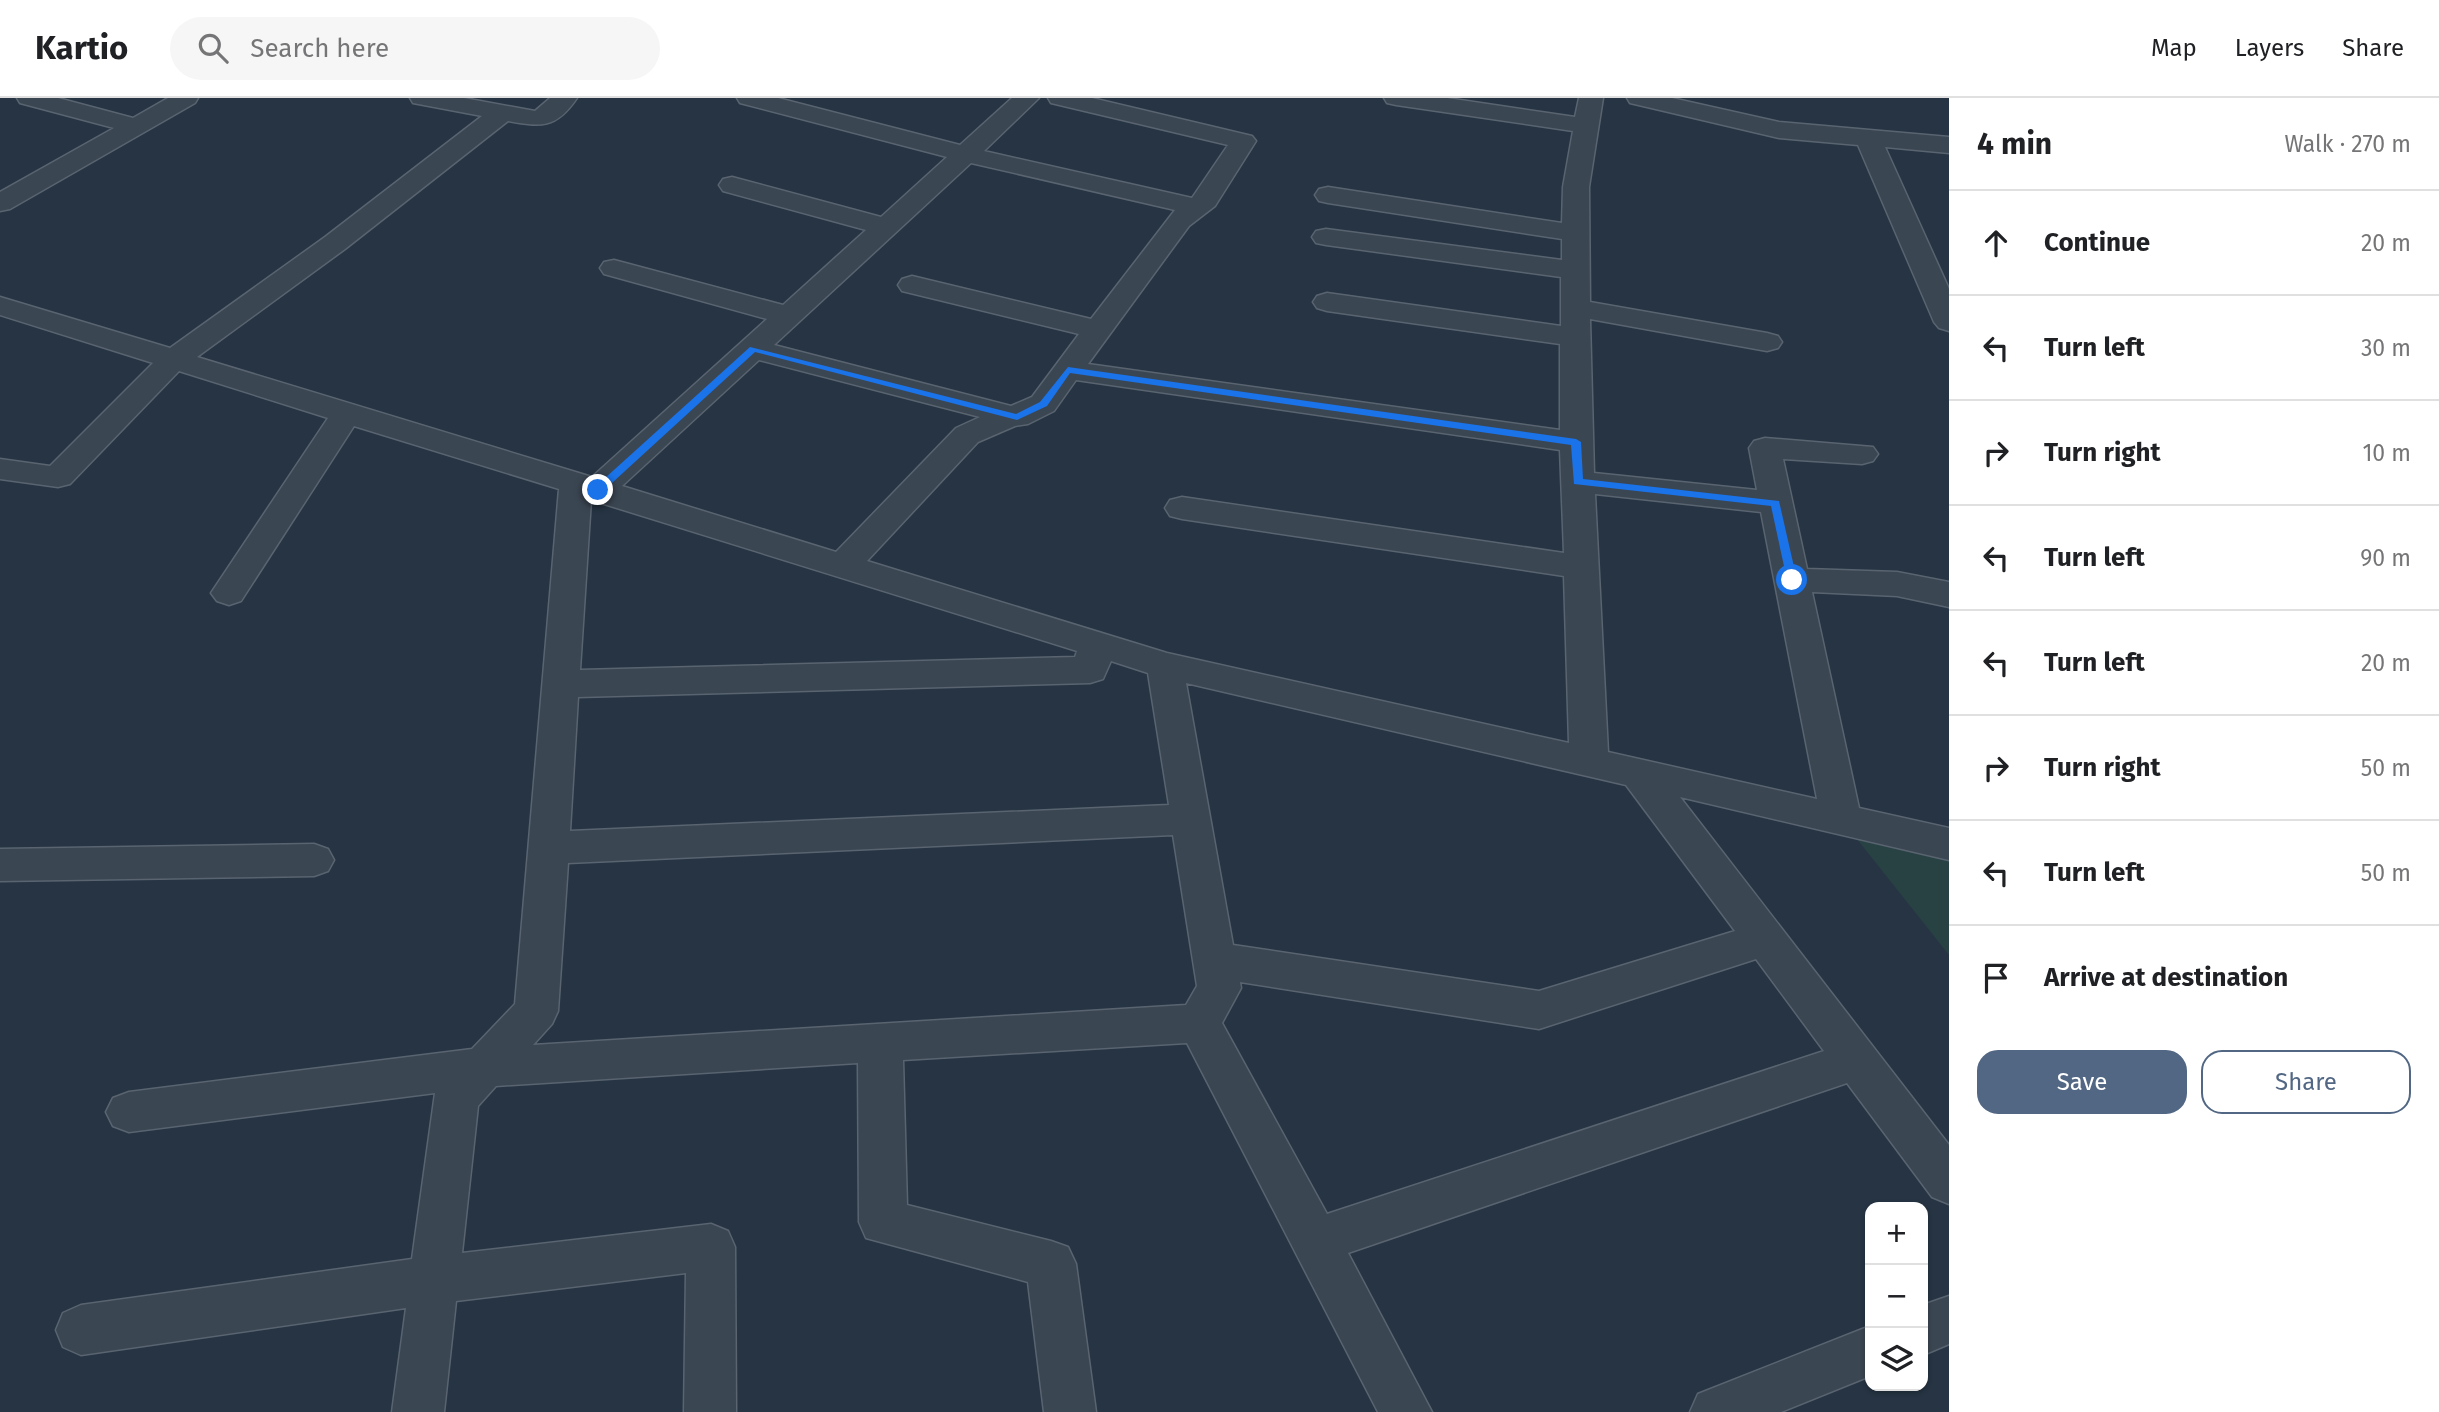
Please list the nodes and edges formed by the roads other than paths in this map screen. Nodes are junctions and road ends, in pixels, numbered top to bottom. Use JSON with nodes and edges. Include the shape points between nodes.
{"nodes":[{"id":1,"x":29,"y":98,"type":"edge"},
{"id":2,"x":186,"y":98,"type":"edge"},
{"id":3,"x":422,"y":98,"type":"edge"},
{"id":4,"x":565,"y":98,"type":"edge"},
{"id":5,"x":749,"y":98,"type":"edge"},
{"id":6,"x":1027,"y":98,"type":"edge"},
{"id":7,"x":1060,"y":98,"type":"edge"},
{"id":8,"x":1396,"y":98,"type":"edge"},
{"id":9,"x":1639,"y":98,"type":"edge"},
{"id":10,"x":503,"y":112,"type":"junction"},
{"id":11,"x":1589,"y":112,"type":"edge"},
{"id":12,"x":136,"y":126,"type":"junction"},
{"id":13,"x":1868,"y":138,"type":"junction"},
{"id":14,"x":1949,"y":145,"type":"edge"},
{"id":15,"x":965,"y":154,"type":"junction"},
{"id":16,"x":732,"y":185,"type":"dead end"},
{"id":17,"x":1328,"y":195,"type":"dead end"},
{"id":18,"x":0,"y":203,"type":"edge"},
{"id":19,"x":1196,"y":207,"type":"junction"},
{"id":20,"x":886,"y":227,"type":"junction"},
{"id":21,"x":1576,"y":233,"type":"junction"},
{"id":22,"x":1326,"y":237,"type":"dead end"},
{"id":23,"x":614,"y":268,"type":"dead end"},
{"id":24,"x":1576,"y":270,"type":"junction"},
{"id":25,"x":912,"y":285,"type":"dead end"},
{"id":26,"x":1327,"y":302,"type":"dead end"},
{"id":27,"x":0,"y":306,"type":"edge"},
{"id":28,"x":788,"y":316,"type":"junction"},
{"id":29,"x":1949,"y":322,"type":"edge"},
{"id":30,"x":1575,"y":323,"type":"junction"},
{"id":31,"x":1098,"y":330,"type":"junction"},
{"id":32,"x":1768,"y":342,"type":"dead end"},
{"id":33,"x":753,"y":348,"type":"junction"},
{"id":34,"x":173,"y":360,"type":"junction"},
{"id":35,"x":1068,"y":370,"type":"junction"},
{"id":36,"x":347,"y":414,"type":"junction"},
{"id":37,"x":1017,"y":417,"type":"junction"},
{"id":38,"x":1576,"y":442,"type":"junction"},
{"id":39,"x":1862,"y":454,"type":"dead end"},
{"id":40,"x":0,"y":469,"type":"edge"},
{"id":41,"x":1578,"y":482,"type":"junction"},
{"id":42,"x":587,"y":487,"type":"junction"},
{"id":43,"x":1776,"y":503,"type":"junction"},
{"id":44,"x":1182,"y":508,"type":"dead end"},
{"id":45,"x":842,"y":565,"type":"junction"},
{"id":46,"x":1581,"y":567,"type":"junction"},
{"id":47,"x":1792,"y":580,"type":"junction"},
{"id":48,"x":229,"y":593,"type":"dead end"},
{"id":49,"x":1949,"y":595,"type":"edge"},
{"id":50,"x":1097,"y":644,"type":"junction"},
{"id":51,"x":1165,"y":665,"type":"junction"},
{"id":52,"x":561,"y":684,"type":"junction"},
{"id":53,"x":1589,"y":762,"type":"junction"},
{"id":54,"x":1639,"y":773,"type":"junction"},
{"id":55,"x":1191,"y":819,"type":"junction"},
{"id":56,"x":1841,"y":819,"type":"junction"},
{"id":57,"x":1949,"y":844,"type":"edge"},
{"id":58,"x":549,"y":848,"type":"junction"},
{"id":59,"x":314,"y":860,"type":"dead end"},
{"id":60,"x":0,"y":865,"type":"edge"},
{"id":61,"x":1765,"y":939,"type":"junction"},
{"id":62,"x":1215,"y":960,"type":"junction"},
{"id":63,"x":1199,"y":1023,"type":"junction"},
{"id":64,"x":880,"y":1041,"type":"junction"},
{"id":65,"x":1856,"y":1060,"type":"junction"},
{"id":66,"x":486,"y":1067,"type":"junction"},
{"id":67,"x":129,"y":1112,"type":"dead end"},
{"id":68,"x":1949,"y":1182,"type":"edge"},
{"id":69,"x":1315,"y":1241,"type":"junction"},
{"id":70,"x":434,"y":1280,"type":"junction"},
{"id":71,"x":1949,"y":1320,"type":"edge"},
{"id":72,"x":1928,"y":1328,"type":"edge"},
{"id":73,"x":81,"y":1330,"type":"dead end"},
{"id":74,"x":1865,"y":1353,"type":"edge"},
{"id":75,"x":418,"y":1412,"type":"edge"},
{"id":76,"x":710,"y":1412,"type":"edge"},
{"id":77,"x":1070,"y":1412,"type":"edge"},
{"id":78,"x":1406,"y":1412,"type":"edge"},
{"id":79,"x":1716,"y":1412,"type":"edge"}],
"edges":[{"from":1,"to":12,"type":"street"},
{"from":2,"to":12,"type":"street"},
{"from":3,"to":10,"type":"street"},
{"from":4,"to":10,"type":"street","via":[[540,119]]},
{"from":5,"to":15,"type":"street"},
{"from":6,"to":15,"type":"street"},
{"from":7,"to":19,"type":"street","via":[[1243,142],[1206,200]]},
{"from":8,"to":11,"type":"street"},
{"from":9,"to":13,"type":"street","via":[[1779,130]]},
{"from":10,"to":34,"type":"street","via":[[335,243]]},
{"from":11,"to":21,"type":"street","via":[[1576,187]]},
{"from":12,"to":18,"type":"street"},
{"from":13,"to":14,"type":"street"},
{"from":13,"to":29,"type":"street"},
{"from":15,"to":19,"type":"street"},
{"from":15,"to":20,"type":"street"},
{"from":16,"to":20,"type":"street"},
{"from":17,"to":21,"type":"street"},
{"from":19,"to":31,"type":"street","via":[[1179,220]]},
{"from":20,"to":28,"type":"street"},
{"from":21,"to":24,"type":"street"},
{"from":22,"to":24,"type":"street"},
{"from":23,"to":28,"type":"street"},
{"from":24,"to":30,"type":"street"},
{"from":25,"to":31,"type":"street"},
{"from":26,"to":30,"type":"street"},
{"from":27,"to":34,"type":"street"},
{"from":28,"to":33,"type":"street"},
{"from":30,"to":32,"type":"street"},
{"from":30,"to":38,"type":"street"},
{"from":31,"to":35,"type":"street"},
{"from":33,"to":37,"type":"street"},
{"from":33,"to":42,"type":"street"},
{"from":34,"to":36,"type":"street"},
{"from":34,"to":40,"type":"street","via":[[58,477]]},
{"from":35,"to":37,"type":"street","via":[[1043,404]]},
{"from":35,"to":38,"type":"street"},
{"from":36,"to":42,"type":"street"},
{"from":36,"to":48,"type":"street"},
{"from":37,"to":45,"type":"street","via":[[992,422],[967,435]]},
{"from":38,"to":41,"type":"street"},
{"from":39,"to":43,"type":"street","via":[[1765,448]]},
{"from":41,"to":43,"type":"street"},
{"from":41,"to":46,"type":"street"},
{"from":42,"to":45,"type":"street"},
{"from":42,"to":52,"type":"street"},
{"from":43,"to":47,"type":"street"},
{"from":44,"to":46,"type":"street"},
{"from":45,"to":50,"type":"street"},
{"from":46,"to":53,"type":"street"},
{"from":47,"to":49,"type":"street","via":[[1912,586]]},
{"from":47,"to":56,"type":"street"},
{"from":50,"to":51,"type":"street"},
{"from":50,"to":52,"type":"street","via":[[1090,670]]},
{"from":51,"to":53,"type":"street"},
{"from":51,"to":55,"type":"street"},
{"from":52,"to":58,"type":"street"},
{"from":53,"to":54,"type":"street"},
{"from":54,"to":56,"type":"street"},
{"from":54,"to":61,"type":"street"},
{"from":55,"to":58,"type":"street"},
{"from":55,"to":62,"type":"street"},
{"from":56,"to":57,"type":"street"},
{"from":58,"to":66,"type":"street","via":[[536,1011]]},
{"from":59,"to":60,"type":"street"},
{"from":61,"to":62,"type":"street","via":[[1539,1010]]},
{"from":61,"to":65,"type":"street"},
{"from":62,"to":63,"type":"street","via":[[1219,988]]},
{"from":63,"to":64,"type":"street"},
{"from":63,"to":69,"type":"street"},
{"from":64,"to":66,"type":"street"},
{"from":64,"to":77,"type":"street","via":[[883,1222],[1051,1264]]},
{"from":65,"to":68,"type":"street"},
{"from":65,"to":69,"type":"street"},
{"from":66,"to":67,"type":"street"},
{"from":66,"to":70,"type":"street","via":[[456,1098]]},
{"from":69,"to":78,"type":"street"},
{"from":70,"to":73,"type":"street"},
{"from":70,"to":75,"type":"street"},
{"from":70,"to":76,"type":"street","via":[[711,1247]]},
{"from":71,"to":72,"type":"street"},
{"from":74,"to":79,"type":"street"}]}
